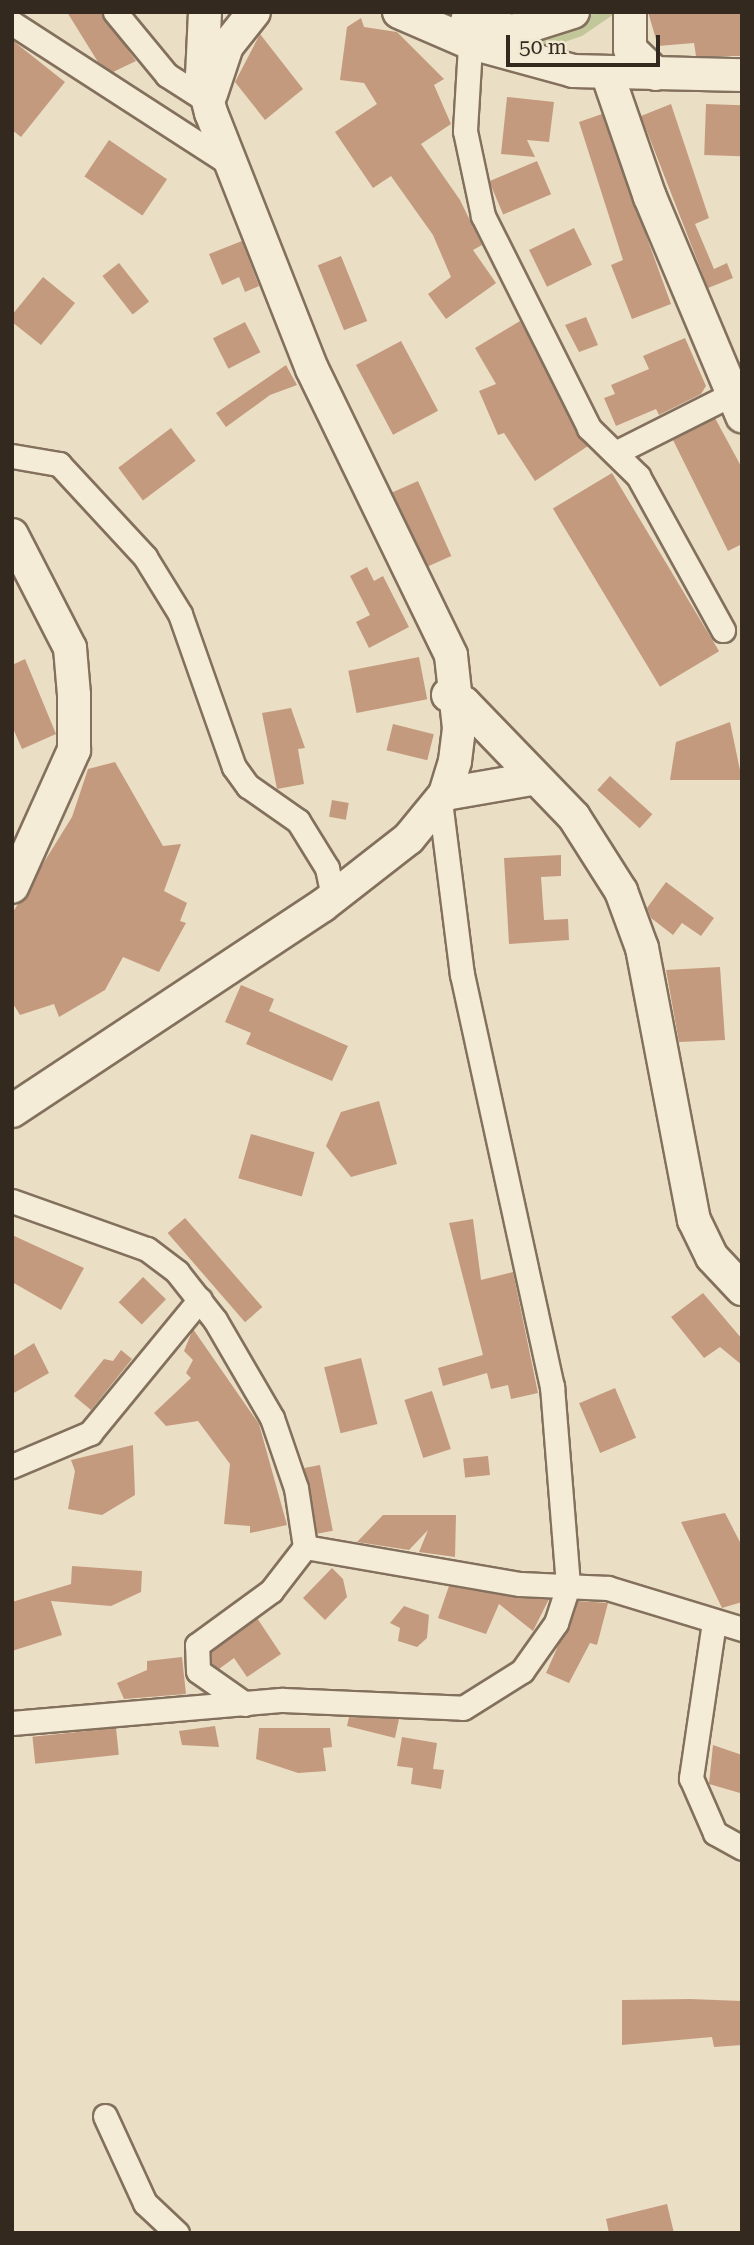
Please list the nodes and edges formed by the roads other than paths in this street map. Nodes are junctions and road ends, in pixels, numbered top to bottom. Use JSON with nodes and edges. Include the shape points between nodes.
{"nodes":[{"id":1,"x":116,"y":12,"type":"edge"},
{"id":2,"x":205,"y":12,"type":"edge"},
{"id":3,"x":399,"y":12,"type":"edge"},
{"id":4,"x":573,"y":12,"type":"edge"},
{"id":5,"x":630,"y":12,"type":"edge"},
{"id":6,"x":248,"y":13,"type":"edge"},
{"id":7,"x":12,"y":23,"type":"edge"},
{"id":8,"x":463,"y":26,"type":"edge"},
{"id":9,"x":607,"y":73,"type":"junction"},
{"id":10,"x":656,"y":74,"type":"junction"},
{"id":11,"x":742,"y":75,"type":"edge"},
{"id":12,"x":209,"y":102,"type":"junction"},
{"id":13,"x":235,"y":167,"type":"junction"},
{"id":14,"x":738,"y":399,"type":"edge"},
{"id":15,"x":617,"y":452,"type":"junction"},
{"id":16,"x":12,"y":456,"type":"edge"},
{"id":17,"x":12,"y":535,"type":"edge"},
{"id":18,"x":723,"y":630,"type":"dead end"},
{"id":19,"x":447,"y":686,"type":"junction"},
{"id":20,"x":541,"y":785,"type":"junction"},
{"id":21,"x":442,"y":798,"type":"junction"},
{"id":22,"x":397,"y":839,"type":"junction"},
{"id":23,"x":444,"y":861,"type":"junction"},
{"id":24,"x":12,"y":887,"type":"edge"},
{"id":25,"x":333,"y":897,"type":"junction"},
{"id":26,"x":12,"y":1111,"type":"edge"},
{"id":27,"x":12,"y":1200,"type":"edge"},
{"id":28,"x":742,"y":1289,"type":"edge"},
{"id":29,"x":200,"y":1299,"type":"junction"},
{"id":30,"x":12,"y":1466,"type":"edge"},
{"id":31,"x":305,"y":1547,"type":"junction"},
{"id":32,"x":568,"y":1585,"type":"junction"},
{"id":33,"x":714,"y":1622,"type":"junction"},
{"id":34,"x":742,"y":1629,"type":"edge"},
{"id":35,"x":245,"y":1704,"type":"junction"},
{"id":36,"x":12,"y":1723,"type":"edge"},
{"id":37,"x":742,"y":1847,"type":"edge"},
{"id":38,"x":106,"y":2116,"type":"dead end"},
{"id":39,"x":177,"y":2233,"type":"edge"}],
"edges":[{"from":1,"to":12,"type":"street","via":[[167,75]]},
{"from":2,"to":12,"type":"main road","via":[[202,76]]},
{"from":3,"to":8,"type":"main road"},
{"from":4,"to":8,"type":"main road","via":[[513,31]]},
{"from":5,"to":10,"type":"main road","via":[[630,49]]},
{"from":6,"to":12,"type":"main road","via":[[227,46]]},
{"from":7,"to":13,"type":"street"},
{"from":8,"to":9,"type":"main road","via":[[573,71]]},
{"from":8,"to":15,"type":"street","via":[[465,131],[483,216],[589,428]]},
{"from":9,"to":10,"type":"main road"},
{"from":9,"to":14,"type":"main road"},
{"from":10,"to":11,"type":"main road"},
{"from":12,"to":13,"type":"main road"},
{"from":13,"to":19,"type":"main road","via":[[312,369],[451,655]]},
{"from":14,"to":15,"type":"street"},
{"from":15,"to":18,"type":"street","via":[[638,476]]},
{"from":16,"to":25,"type":"street","via":[[60,464],[145,557],[180,614],[234,766],[248,786],[298,821],[327,868]]},
{"from":17,"to":24,"type":"main road","via":[[70,648],[74,695],[74,750]]},
{"from":19,"to":20,"type":"main road","via":[[484,703]]},
{"from":19,"to":21,"type":"main road","via":[[459,728]]},
{"from":19,"to":22,"type":"main road","via":[[438,757],[427,790]]},
{"from":20,"to":21,"type":"main road"},
{"from":20,"to":28,"type":"main road","via":[[600,855],[633,917],[694,1220],[712,1257]]},
{"from":21,"to":22,"type":"main road"},
{"from":21,"to":23,"type":"street"},
{"from":22,"to":23,"type":"street"},
{"from":22,"to":25,"type":"main road"},
{"from":23,"to":32,"type":"street","via":[[462,975],[552,1387]]},
{"from":25,"to":26,"type":"main road"},
{"from":27,"to":29,"type":"street","via":[[147,1250]]},
{"from":29,"to":30,"type":"street","via":[[90,1433]]},
{"from":29,"to":31,"type":"street","via":[[285,1450]]},
{"from":31,"to":32,"type":"street","via":[[520,1584]]},
{"from":31,"to":35,"type":"street","via":[[271,1591],[197,1646],[198,1671]]},
{"from":32,"to":33,"type":"street","via":[[608,1588]]},
{"from":32,"to":35,"type":"street","via":[[540,1651],[500,1690],[463,1708]]},
{"from":33,"to":34,"type":"street"},
{"from":33,"to":37,"type":"street","via":[[691,1778],[715,1833]]},
{"from":35,"to":36,"type":"street"},
{"from":38,"to":39,"type":"street","via":[[145,2203]]}]}
